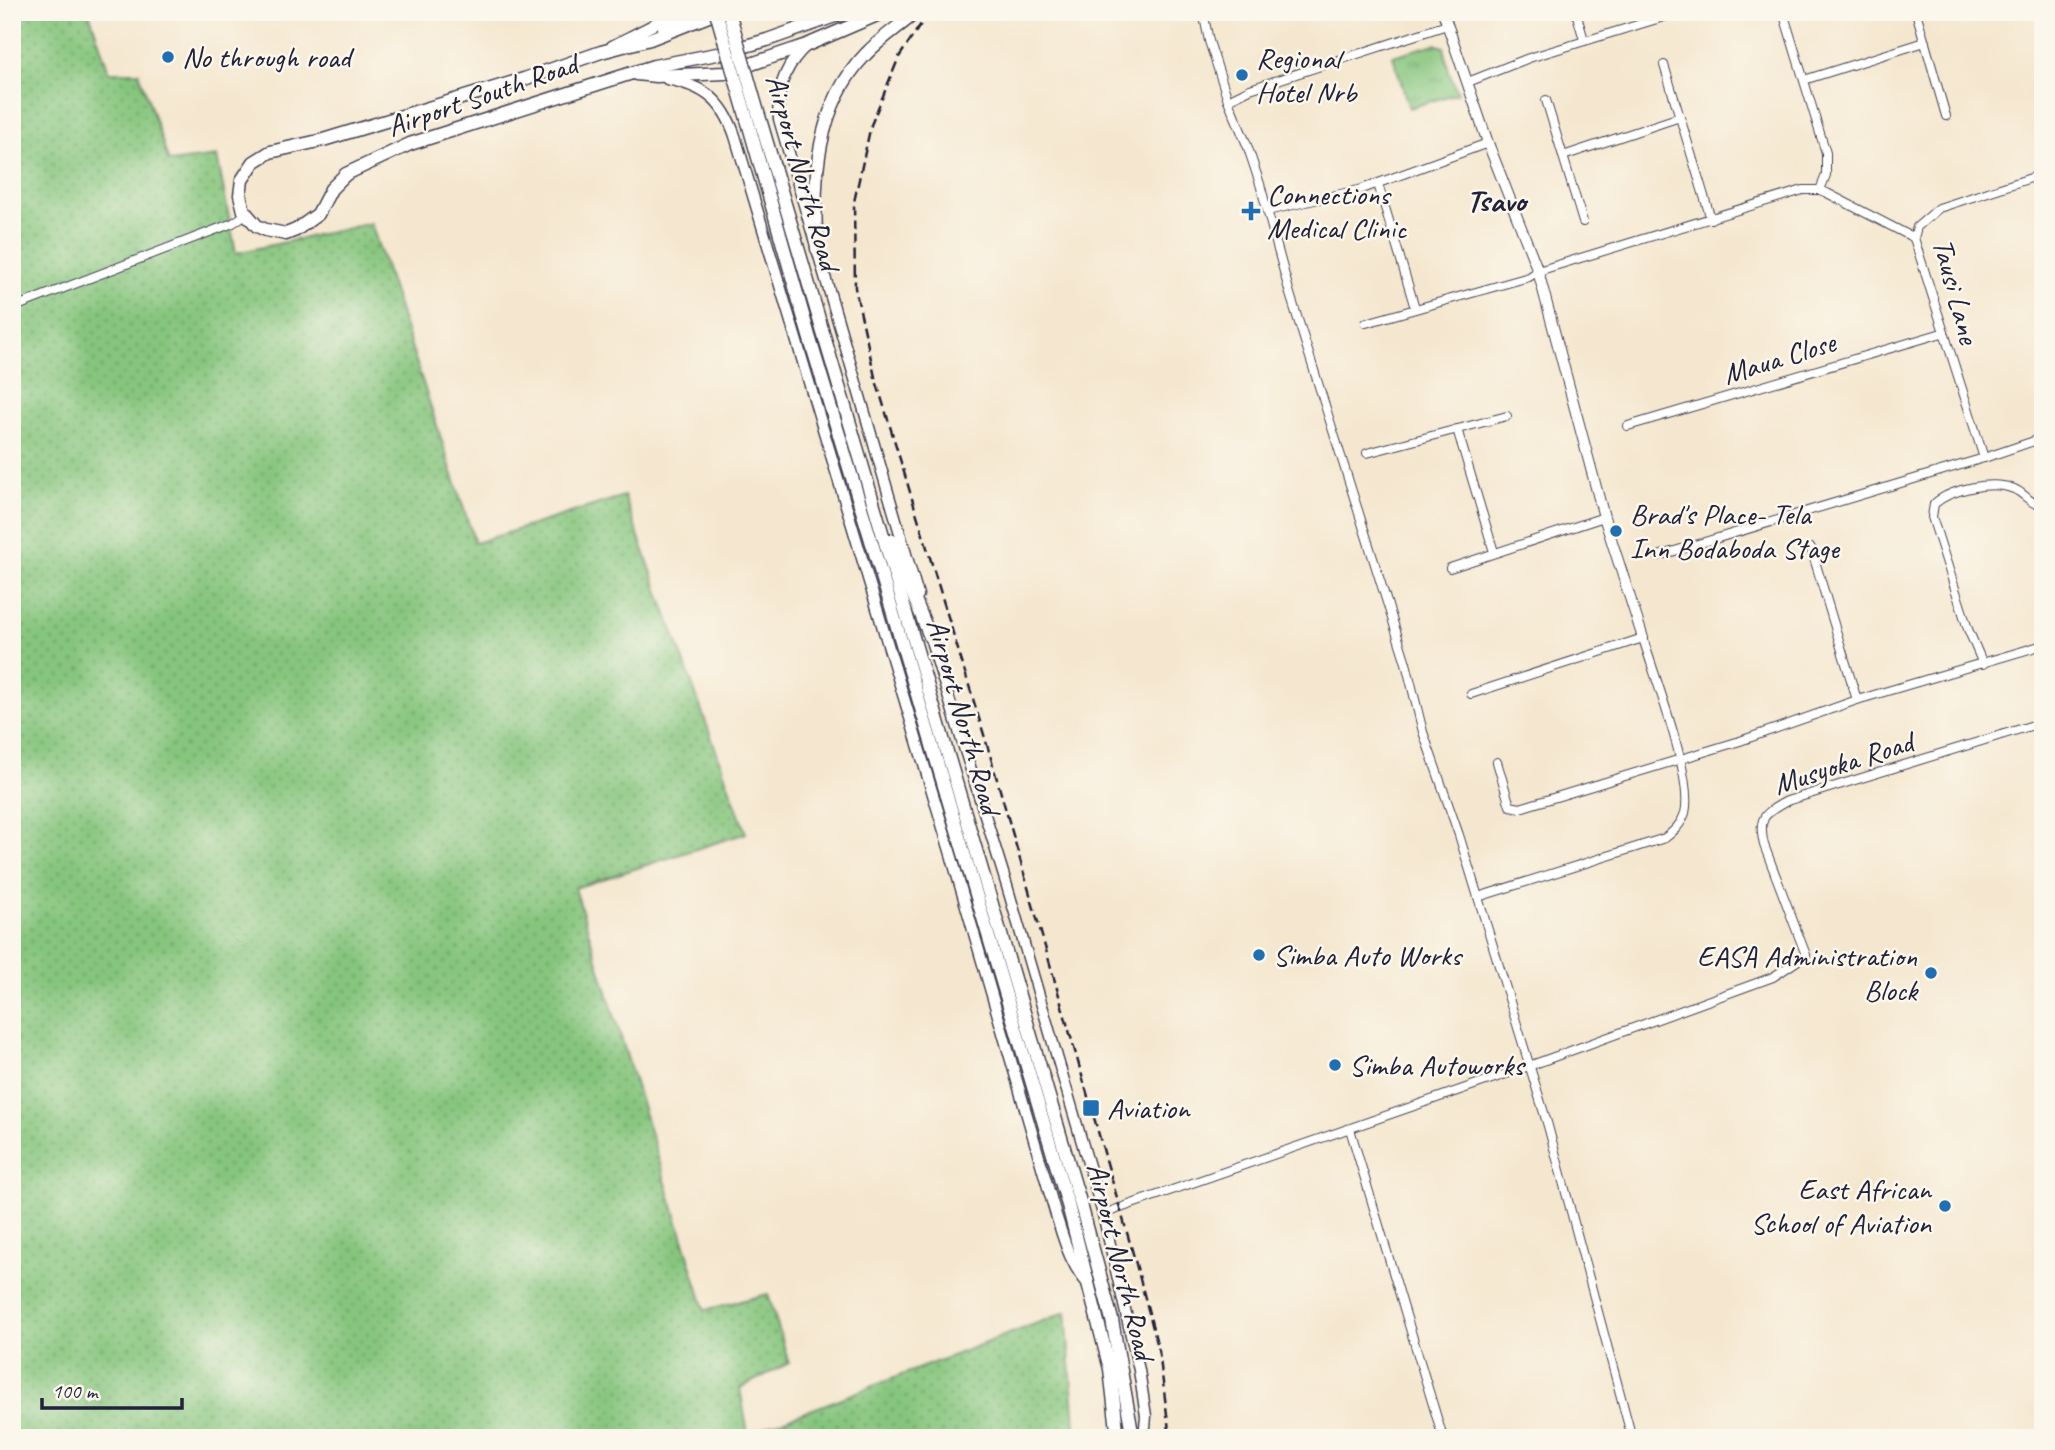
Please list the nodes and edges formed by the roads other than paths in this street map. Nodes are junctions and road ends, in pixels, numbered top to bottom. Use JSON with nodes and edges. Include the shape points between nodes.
{"nodes":[{"id":1,"x":667,"y":12,"type":"edge"},
{"id":2,"x":685,"y":12,"type":"edge"},
{"id":3,"x":717,"y":12,"type":"edge"},
{"id":4,"x":729,"y":12,"type":"edge"},
{"id":5,"x":846,"y":12,"type":"edge"},
{"id":6,"x":884,"y":12,"type":"edge"},
{"id":7,"x":916,"y":12,"type":"edge"},
{"id":8,"x":1203,"y":12,"type":"edge"},
{"id":9,"x":1443,"y":12,"type":"edge"},
{"id":10,"x":1576,"y":12,"type":"edge"},
{"id":11,"x":1679,"y":12,"type":"edge"},
{"id":12,"x":1783,"y":12,"type":"edge"},
{"id":13,"x":1916,"y":12,"type":"edge"},
{"id":14,"x":1447,"y":25,"type":"junction"},
{"id":15,"x":650,"y":39,"type":"junction"},
{"id":16,"x":1584,"y":40,"type":"junction"},
{"id":17,"x":1925,"y":42,"type":"junction"},
{"id":18,"x":807,"y":45,"type":"junction"},
{"id":19,"x":601,"y":52,"type":"junction"},
{"id":20,"x":1664,"y":65,"type":"dead end"},
{"id":21,"x":632,"y":73,"type":"junction"},
{"id":22,"x":656,"y":76,"type":"junction"},
{"id":23,"x":1804,"y":79,"type":"junction"},
{"id":24,"x":1468,"y":82,"type":"junction"},
{"id":25,"x":1228,"y":100,"type":"junction"},
{"id":26,"x":1546,"y":100,"type":"dead end"},
{"id":27,"x":1946,"y":116,"type":"dead end"},
{"id":28,"x":1680,"y":117,"type":"junction"},
{"id":29,"x":1488,"y":143,"type":"junction"},
{"id":30,"x":1563,"y":156,"type":"junction"},
{"id":31,"x":2043,"y":174,"type":"edge"},
{"id":32,"x":1378,"y":184,"type":"junction"},
{"id":33,"x":1820,"y":190,"type":"junction"},
{"id":34,"x":244,"y":208,"type":"junction"},
{"id":35,"x":1267,"y":211,"type":"junction"},
{"id":36,"x":1711,"y":219,"type":"junction"},
{"id":37,"x":1583,"y":222,"type":"dead end"},
{"id":38,"x":1914,"y":239,"type":"junction"},
{"id":39,"x":817,"y":248,"type":"junction"},
{"id":40,"x":1538,"y":271,"type":"junction"},
{"id":41,"x":12,"y":308,"type":"edge"},
{"id":42,"x":1415,"y":308,"type":"junction"},
{"id":43,"x":1366,"y":323,"type":"dead end"},
{"id":44,"x":1942,"y":332,"type":"junction"},
{"id":45,"x":1507,"y":415,"type":"dead end"},
{"id":46,"x":1628,"y":426,"type":"dead end"},
{"id":47,"x":1457,"y":429,"type":"junction"},
{"id":48,"x":2043,"y":438,"type":"edge"},
{"id":49,"x":1367,"y":453,"type":"dead end"},
{"id":50,"x":1984,"y":458,"type":"junction"},
{"id":51,"x":2043,"y":506,"type":"edge"},
{"id":52,"x":876,"y":512,"type":"junction"},
{"id":53,"x":1604,"y":517,"type":"junction"},
{"id":54,"x":1811,"y":548,"type":"dead end"},
{"id":55,"x":1494,"y":552,"type":"junction"},
{"id":56,"x":1658,"y":556,"type":"dead end"},
{"id":57,"x":1450,"y":568,"type":"dead end"},
{"id":58,"x":930,"y":637,"type":"junction"},
{"id":59,"x":1643,"y":638,"type":"junction"},
{"id":60,"x":2043,"y":645,"type":"edge"},
{"id":61,"x":1983,"y":664,"type":"junction"},
{"id":62,"x":1471,"y":694,"type":"dead end"},
{"id":63,"x":1857,"y":700,"type":"junction"},
{"id":64,"x":2043,"y":722,"type":"edge"},
{"id":65,"x":1680,"y":759,"type":"junction"},
{"id":66,"x":1497,"y":762,"type":"dead end"},
{"id":67,"x":1478,"y":897,"type":"junction"},
{"id":68,"x":1529,"y":1066,"type":"junction"},
{"id":69,"x":1350,"y":1129,"type":"junction"},
{"id":70,"x":1103,"y":1214,"type":"junction"},
{"id":71,"x":1089,"y":1286,"type":"junction"},
{"id":72,"x":1146,"y":1416,"type":"junction"},
{"id":73,"x":1118,"y":1438,"type":"edge"},
{"id":74,"x":1133,"y":1438,"type":"edge"},
{"id":75,"x":1143,"y":1438,"type":"edge"},
{"id":76,"x":1150,"y":1438,"type":"edge"},
{"id":77,"x":1443,"y":1438,"type":"edge"},
{"id":78,"x":1632,"y":1438,"type":"edge"}],
"edges":[{"from":1,"to":19,"type":"main road","via":[[653,25]]},
{"from":2,"to":15,"type":"main road"},
{"from":3,"to":15,"type":"main road","name":"Airport South Road"},
{"from":3,"to":71,"type":"main road","name":"Airport North Road","bridge":true},
{"from":4,"to":52,"type":"main road","name":"Airport North Road","bridge":true},
{"from":5,"to":21,"type":"main road","name":"Airport South Road","via":[[767,40]]},
{"from":6,"to":18,"type":"main road"},
{"from":7,"to":39,"type":"main road","via":[[865,55],[835,101],[822,137],[815,190]]},
{"from":8,"to":25,"type":"street"},
{"from":9,"to":14,"type":"street"},
{"from":10,"to":16,"type":"street"},
{"from":11,"to":16,"type":"street"},
{"from":12,"to":23,"type":"street"},
{"from":13,"to":17,"type":"street"},
{"from":14,"to":24,"type":"street"},
{"from":14,"to":25,"type":"street"},
{"from":15,"to":19,"type":"main road","name":"Airport South Road"},
{"from":16,"to":24,"type":"street"},
{"from":17,"to":23,"type":"street"},
{"from":17,"to":27,"type":"street"},
{"from":18,"to":22,"type":"main road","via":[[725,73]]},
{"from":18,"to":39,"type":"main road","name":"Airport North Road","via":[[786,72],[778,107]]},
{"from":19,"to":34,"type":"main road","name":"Airport South Road","via":[[409,115],[270,152],[247,170],[240,187]]},
{"from":20,"to":28,"type":"street"},
{"from":21,"to":22,"type":"main road"},
{"from":21,"to":34,"type":"main road","name":"Airport South Road","via":[[456,128],[363,165],[338,180],[318,214],[286,234],[257,226]]},
{"from":22,"to":71,"type":"main road","name":"Airport North Road","via":[[700,89],[729,116],[1060,1228],[1075,1266]]},
{"from":23,"to":33,"type":"street","via":[[1826,153],[1826,175]]},
{"from":24,"to":29,"type":"street"},
{"from":25,"to":35,"type":"street"},
{"from":26,"to":30,"type":"street"},
{"from":28,"to":30,"type":"street"},
{"from":28,"to":36,"type":"street"},
{"from":29,"to":32,"type":"street"},
{"from":29,"to":40,"type":"street"},
{"from":30,"to":37,"type":"street"},
{"from":31,"to":38,"type":"street","name":"Tausi Lane","via":[[1939,208],[1917,227]]},
{"from":32,"to":35,"type":"street"},
{"from":32,"to":42,"type":"street"},
{"from":33,"to":36,"type":"street","via":[[1803,190]]},
{"from":33,"to":38,"type":"street"},
{"from":34,"to":41,"type":"street","via":[[233,223]]},
{"from":35,"to":67,"type":"street","via":[[1406,663],[1423,732]]},
{"from":36,"to":40,"type":"street"},
{"from":38,"to":44,"type":"street","name":"Tausi Lane"},
{"from":39,"to":58,"type":"main road","name":"Airport North Road"},
{"from":40,"to":42,"type":"street","via":[[1507,284]]},
{"from":40,"to":53,"type":"street"},
{"from":42,"to":43,"type":"street"},
{"from":44,"to":46,"type":"street","name":"Maua Close"},
{"from":44,"to":50,"type":"street","name":"Tausi Lane"},
{"from":45,"to":47,"type":"street"},
{"from":47,"to":49,"type":"street"},
{"from":47,"to":55,"type":"street"},
{"from":48,"to":50,"type":"street"},
{"from":50,"to":56,"type":"street"},
{"from":51,"to":61,"type":"street","via":[[2029,502],[2015,489],[1982,486],[1944,495],[1934,505],[1933,517]]},
{"from":52,"to":58,"type":"main road"},
{"from":52,"to":74,"type":"main road","name":"Airport North Road","via":[[1083,1212],[1112,1320]]},
{"from":53,"to":55,"type":"street"},
{"from":53,"to":59,"type":"street"},
{"from":54,"to":63,"type":"street"},
{"from":55,"to":57,"type":"street"},
{"from":58,"to":70,"type":"main road","name":"Airport North Road"},
{"from":59,"to":62,"type":"street"},
{"from":59,"to":65,"type":"street"},
{"from":60,"to":61,"type":"street"},
{"from":61,"to":63,"type":"street"},
{"from":63,"to":65,"type":"street"},
{"from":64,"to":68,"type":"street","name":"Musyoka Road","via":[[1787,801],[1768,811],[1760,829],[1764,845],[1806,954],[1773,977]]},
{"from":65,"to":66,"type":"street","via":[[1514,808]]},
{"from":65,"to":67,"type":"street","via":[[1685,811],[1675,831],[1665,838]]},
{"from":67,"to":68,"type":"street"},
{"from":68,"to":69,"type":"street"},
{"from":68,"to":78,"type":"street"},
{"from":69,"to":70,"type":"street"},
{"from":69,"to":77,"type":"street"},
{"from":70,"to":72,"type":"main road","name":"Airport North Road"},
{"from":71,"to":73,"type":"main road","name":"Airport North Road","via":[[1110,1369]]},
{"from":72,"to":75,"type":"main road","name":"Airport North Road"},
{"from":72,"to":76,"type":"street"}]}
